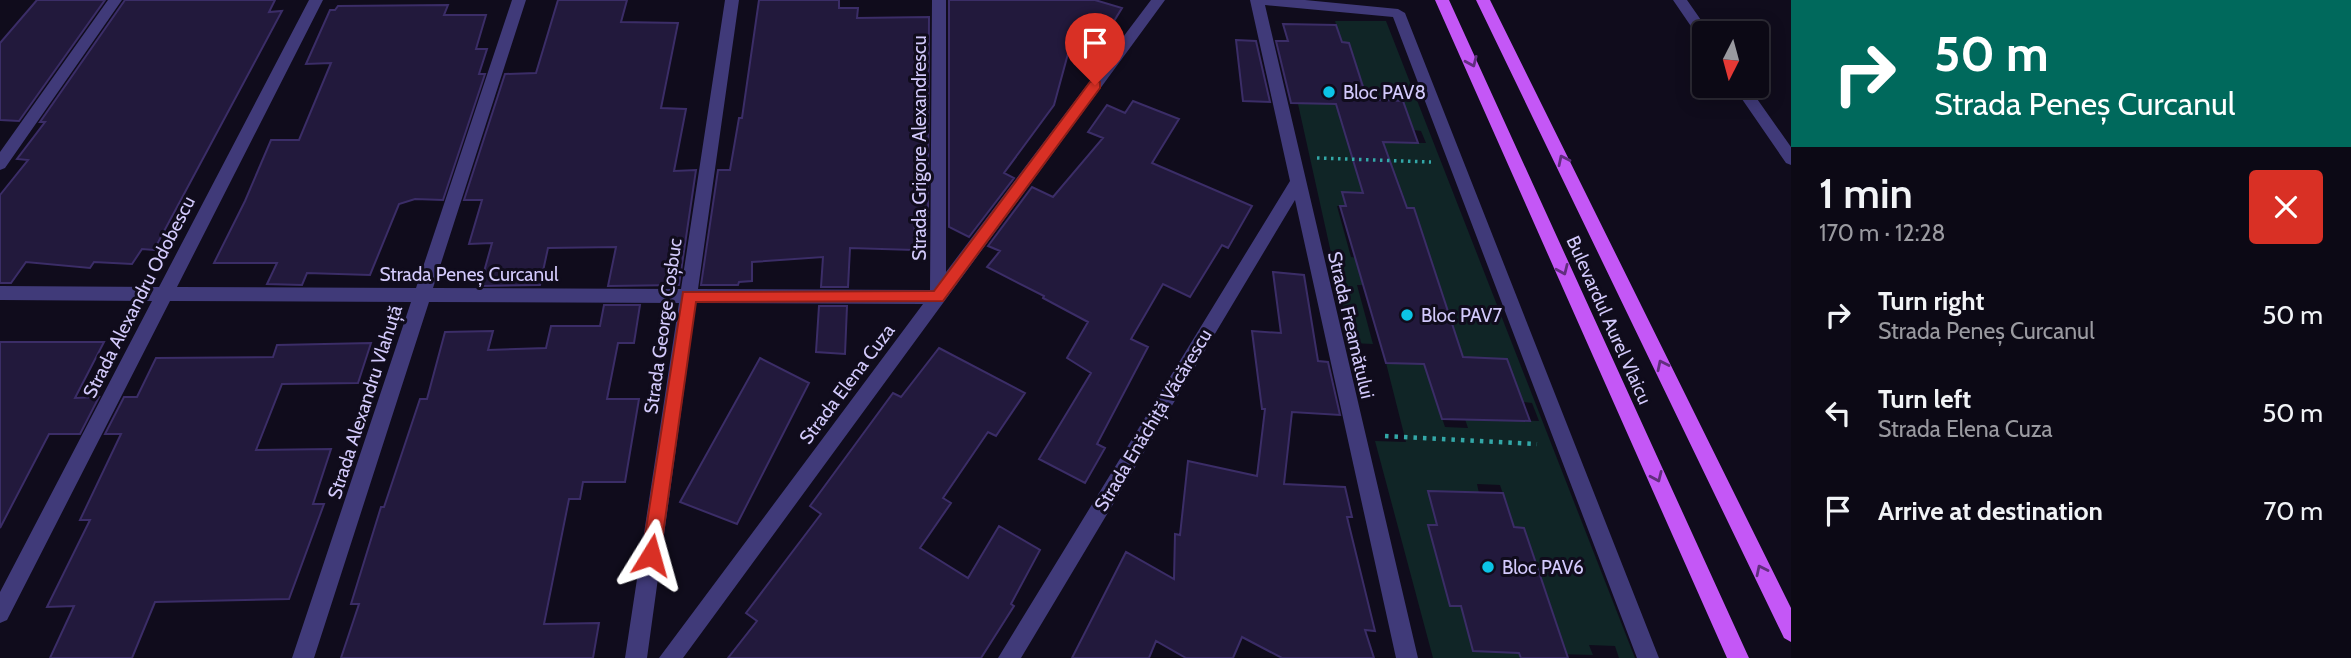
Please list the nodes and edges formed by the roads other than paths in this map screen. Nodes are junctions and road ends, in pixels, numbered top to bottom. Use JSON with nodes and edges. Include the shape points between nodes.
{"nodes":[{"id":1,"x":115,"y":0,"type":"edge"},
{"id":2,"x":316,"y":0,"type":"edge"},
{"id":3,"x":519,"y":0,"type":"edge"},
{"id":4,"x":732,"y":0,"type":"edge"},
{"id":5,"x":939,"y":0,"type":"edge"},
{"id":6,"x":1158,"y":0,"type":"edge"},
{"id":7,"x":1257,"y":0,"type":"edge"},
{"id":8,"x":1442,"y":0,"type":"edge"},
{"id":9,"x":1483,"y":0,"type":"edge"},
{"id":10,"x":1680,"y":0,"type":"edge"},
{"id":11,"x":1694,"y":21,"type":"edge"},
{"id":12,"x":1748,"y":98,"type":"edge"},
{"id":13,"x":1791,"y":159,"type":"edge"},
{"id":14,"x":0,"y":164,"type":"edge"},
{"id":15,"x":1297,"y":183,"type":"junction"},
{"id":16,"x":0,"y":293,"type":"edge"},
{"id":17,"x":164,"y":294,"type":"junction"},
{"id":18,"x":422,"y":295,"type":"junction"},
{"id":19,"x":689,"y":296,"type":"junction"},
{"id":20,"x":938,"y":297,"type":"junction"},
{"id":21,"x":0,"y":613,"type":"edge"},
{"id":22,"x":1791,"y":631,"type":"edge"},
{"id":23,"x":303,"y":658,"type":"edge"},
{"id":24,"x":636,"y":658,"type":"edge"},
{"id":25,"x":670,"y":658,"type":"edge"},
{"id":26,"x":1009,"y":658,"type":"edge"},
{"id":27,"x":1407,"y":658,"type":"edge"},
{"id":28,"x":1648,"y":658,"type":"edge"},
{"id":29,"x":1738,"y":658,"type":"edge"}],
"edges":[{"from":1,"to":14,"type":"street"},
{"from":2,"to":17,"type":"street","name":"Strada Alexandru Odobescu"},
{"from":3,"to":18,"type":"street","name":"Strada Alexandru Vlahuță"},
{"from":4,"to":19,"type":"street","name":"Strada George Coșbuc"},
{"from":5,"to":20,"type":"street","name":"Strada Grigore Alexandrescu"},
{"from":6,"to":20,"type":"street","name":"Strada Elena Cuza"},
{"from":7,"to":15,"type":"street","name":"Strada Freamătului"},
{"from":7,"to":28,"type":"street","via":[[1398,13]]},
{"from":8,"to":29,"type":"main road","name":"Bulevardul Aurel Vlaicu","one_way":true},
{"from":22,"to":9,"type":"main road","name":"Bulevardul Aurel Vlaicu","one_way":true},
{"from":10,"to":11,"type":"street"},
{"from":12,"to":13,"type":"street"},
{"from":15,"to":26,"type":"street","name":"Strada Enăchiță Văcărescu"},
{"from":15,"to":27,"type":"street","name":"Strada Freamătului"},
{"from":16,"to":17,"type":"street","name":"Strada Peneș Curcanul"},
{"from":17,"to":18,"type":"street","name":"Strada Peneș Curcanul"},
{"from":17,"to":21,"type":"street","name":"Strada Alexandru Odobescu"},
{"from":18,"to":19,"type":"street","name":"Strada Peneș Curcanul"},
{"from":18,"to":23,"type":"street","name":"Strada Alexandru Vlahuță"},
{"from":19,"to":20,"type":"street","name":"Strada Peneș Curcanul"},
{"from":19,"to":24,"type":"street","name":"Strada George Coșbuc"},
{"from":20,"to":25,"type":"street","name":"Strada Elena Cuza"}]}
